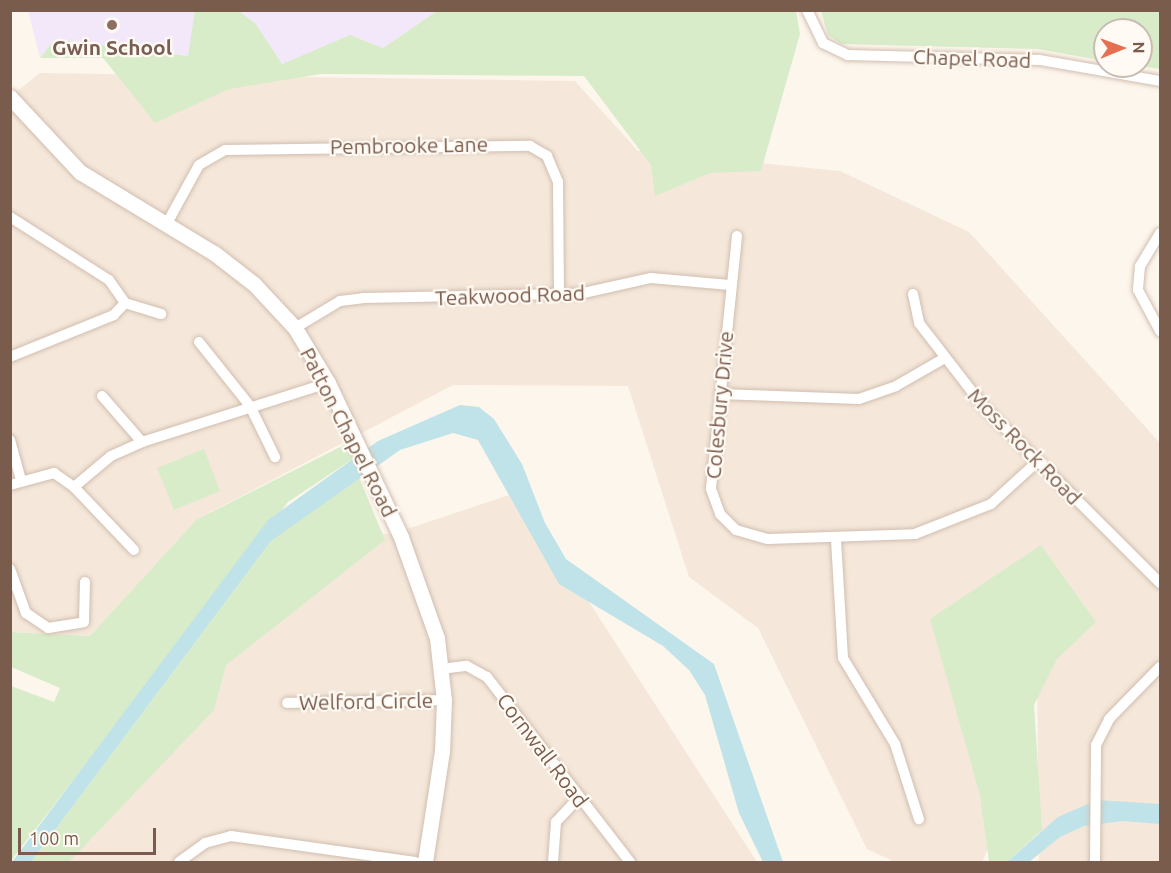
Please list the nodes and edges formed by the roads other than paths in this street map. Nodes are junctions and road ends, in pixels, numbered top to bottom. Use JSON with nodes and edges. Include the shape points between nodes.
{"nodes":[{"id":1,"x":807,"y":10,"type":"edge"},
{"id":2,"x":1161,"y":81,"type":"edge"},
{"id":3,"x":10,"y":97,"type":"edge"},
{"id":4,"x":10,"y":217,"type":"edge"},
{"id":5,"x":166,"y":225,"type":"junction"},
{"id":6,"x":1161,"y":233,"type":"edge"},
{"id":7,"x":737,"y":236,"type":"dead end"},
{"id":8,"x":730,"y":285,"type":"junction"},
{"id":9,"x":559,"y":294,"type":"junction"},
{"id":10,"x":914,"y":294,"type":"dead end"},
{"id":11,"x":125,"y":303,"type":"junction"},
{"id":12,"x":161,"y":315,"type":"dead end"},
{"id":13,"x":295,"y":328,"type":"junction"},
{"id":14,"x":1161,"y":331,"type":"edge"},
{"id":15,"x":199,"y":342,"type":"dead end"},
{"id":16,"x":10,"y":357,"type":"edge"},
{"id":17,"x":943,"y":359,"type":"junction"},
{"id":18,"x":328,"y":383,"type":"junction"},
{"id":19,"x":720,"y":394,"type":"junction"},
{"id":20,"x":102,"y":396,"type":"dead end"},
{"id":21,"x":250,"y":406,"type":"junction"},
{"id":22,"x":10,"y":440,"type":"edge"},
{"id":23,"x":142,"y":442,"type":"junction"},
{"id":24,"x":275,"y":458,"type":"dead end"},
{"id":25,"x":1037,"y":462,"type":"junction"},
{"id":26,"x":16,"y":482,"type":"edge"},
{"id":27,"x":74,"y":487,"type":"junction"},
{"id":28,"x":836,"y":540,"type":"junction"},
{"id":29,"x":134,"y":550,"type":"dead end"},
{"id":30,"x":10,"y":569,"type":"edge"},
{"id":31,"x":85,"y":582,"type":"dead end"},
{"id":32,"x":1161,"y":583,"type":"edge"},
{"id":33,"x":1161,"y":667,"type":"edge"},
{"id":34,"x":441,"y":669,"type":"junction"},
{"id":35,"x":444,"y":700,"type":"junction"},
{"id":36,"x":287,"y":703,"type":"dead end"},
{"id":37,"x":579,"y":797,"type":"junction"},
{"id":38,"x":918,"y":819,"type":"dead end"},
{"id":39,"x":179,"y":862,"type":"edge"},
{"id":40,"x":415,"y":862,"type":"edge"},
{"id":41,"x":425,"y":862,"type":"edge"},
{"id":42,"x":553,"y":862,"type":"edge"},
{"id":43,"x":630,"y":862,"type":"edge"},
{"id":44,"x":1095,"y":862,"type":"edge"}],
"edges":[{"from":1,"to":2,"type":"street","name":"Chapel Road","via":[[823,43],[849,55],[1030,59]]},
{"from":3,"to":5,"type":"street","name":"Patton Chapel Road","via":[[64,159]]},
{"from":4,"to":11,"type":"street","via":[[109,280]]},
{"from":5,"to":9,"type":"street","name":"Pembrooke Lane","via":[[200,165],[225,150],[530,146],[547,156],[558,182]]},
{"from":5,"to":13,"type":"street","name":"Patton Chapel Road","via":[[240,271]]},
{"from":6,"to":14,"type":"street","via":[[1140,266],[1138,290]]},
{"from":7,"to":8,"type":"street","name":"Colesbury Drive"},
{"from":8,"to":9,"type":"street","name":"Teakwood Road","via":[[651,278],[594,293]]},
{"from":8,"to":19,"type":"street","name":"Colesbury Drive"},
{"from":9,"to":13,"type":"street","name":"Teakwood Road","via":[[340,301]]},
{"from":10,"to":17,"type":"street","name":"Moss Rock Road","via":[[919,323]]},
{"from":11,"to":12,"type":"street"},
{"from":11,"to":16,"type":"street","via":[[114,315]]},
{"from":13,"to":18,"type":"street","name":"Patton Chapel Road"},
{"from":15,"to":21,"type":"street"},
{"from":17,"to":19,"type":"street","via":[[896,386],[859,399]]},
{"from":17,"to":25,"type":"street","name":"Moss Rock Road"},
{"from":18,"to":21,"type":"street"},
{"from":18,"to":34,"type":"street","name":"Patton Chapel Road","via":[[427,598]]},
{"from":19,"to":28,"type":"street","name":"Colesbury Drive","via":[[711,489],[720,514],[736,530],[755,538]]},
{"from":20,"to":23,"type":"street"},
{"from":21,"to":23,"type":"street"},
{"from":21,"to":24,"type":"street"},
{"from":22,"to":26,"type":"street"},
{"from":23,"to":27,"type":"street","via":[[111,456]]},
{"from":25,"to":28,"type":"street","name":"Colesbury Drive","via":[[991,504],[953,523],[915,534]]},
{"from":25,"to":32,"type":"street","name":"Moss Rock Road"},
{"from":26,"to":27,"type":"street","via":[[54,473]]},
{"from":27,"to":29,"type":"street"},
{"from":28,"to":38,"type":"street","via":[[843,658],[895,744]]},
{"from":30,"to":31,"type":"street","via":[[26,613],[48,628],[84,622]]},
{"from":33,"to":44,"type":"street","via":[[1109,719],[1096,746],[1092,789]]},
{"from":34,"to":35,"type":"street","name":"Patton Chapel Road"},
{"from":34,"to":37,"type":"street","name":"Cornwall Road","via":[[467,666],[487,677]]},
{"from":35,"to":36,"type":"street","name":"Welford Circle"},
{"from":35,"to":41,"type":"street","name":"Patton Chapel Road"},
{"from":37,"to":42,"type":"street","via":[[556,822]]},
{"from":37,"to":43,"type":"street","name":"Cornwall Road"},
{"from":39,"to":40,"type":"street","via":[[205,843],[231,836]]}]}
